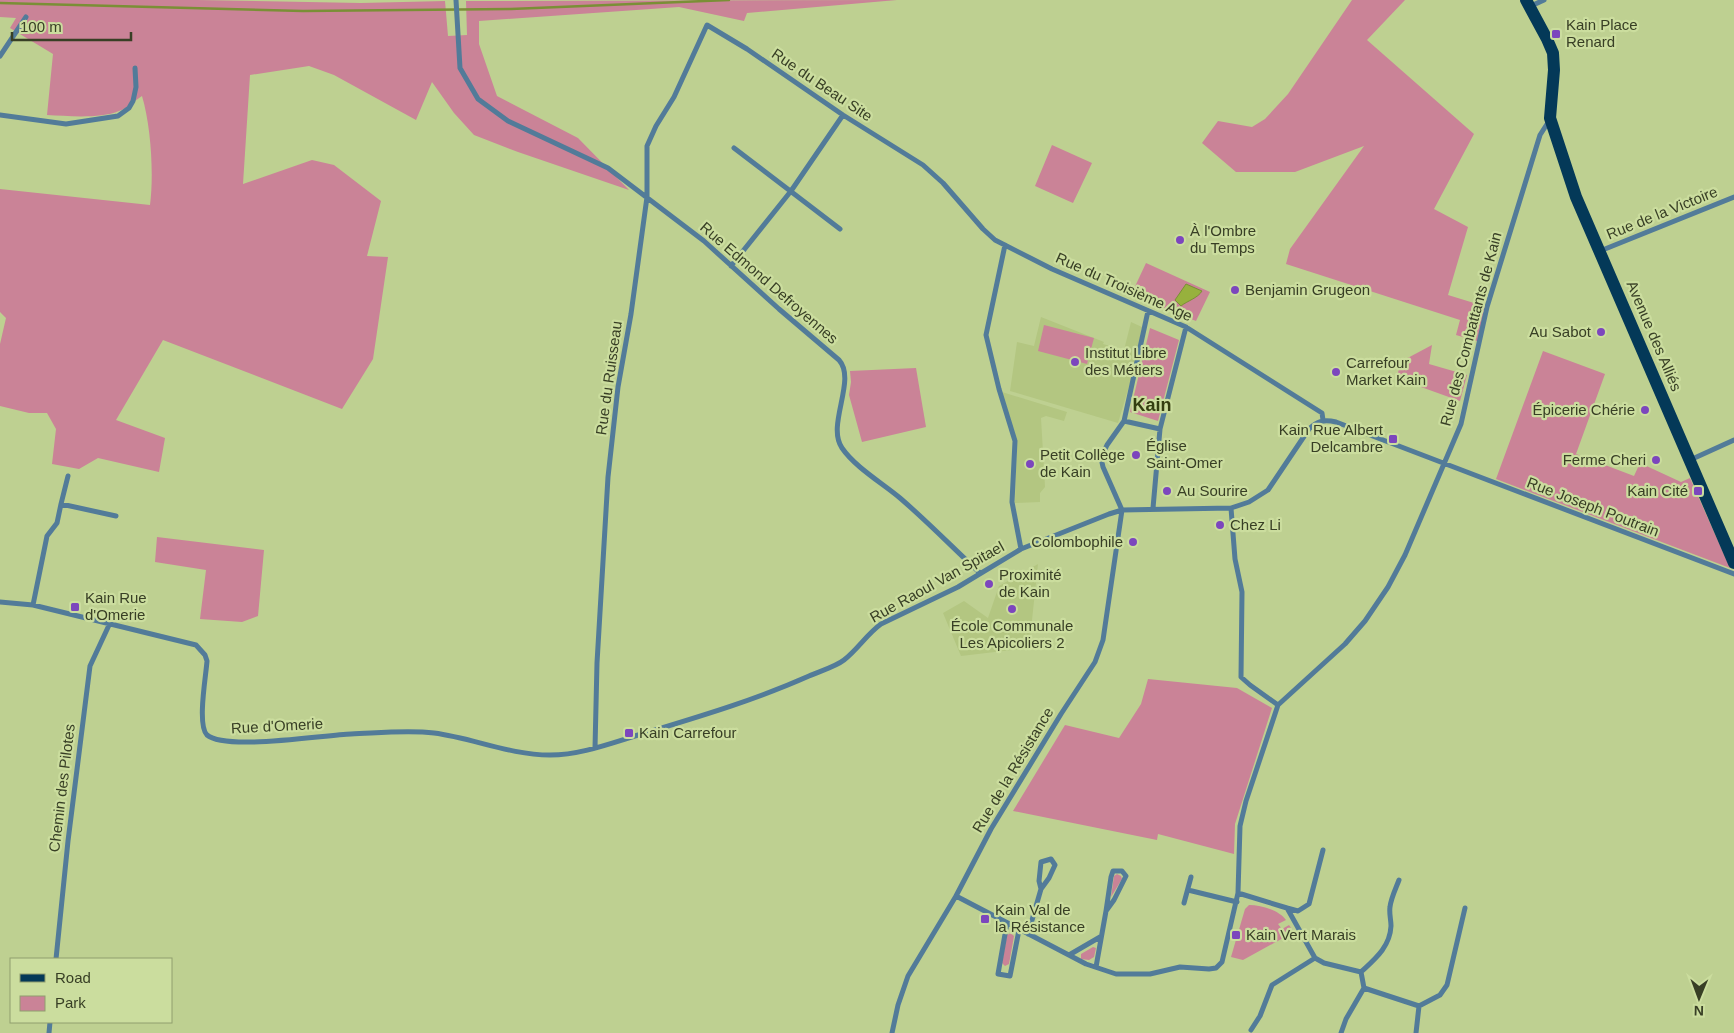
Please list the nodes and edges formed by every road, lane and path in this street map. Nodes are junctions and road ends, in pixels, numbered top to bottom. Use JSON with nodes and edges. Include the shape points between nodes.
{"nodes":[{"id":1,"x":456,"y":0,"type":"edge"},
{"id":2,"x":1544,"y":0,"type":"edge"},
{"id":3,"x":1528,"y":3,"type":"edge"},
{"id":4,"x":26,"y":17,"type":"dead end"},
{"id":5,"x":707,"y":26,"type":"joint"},
{"id":6,"x":0,"y":56,"type":"edge"},
{"id":7,"x":135,"y":68,"type":"dead end"},
{"id":8,"x":0,"y":115,"type":"edge"},
{"id":9,"x":843,"y":115,"type":"junction"},
{"id":10,"x":1550,"y":118,"type":"junction"},
{"id":11,"x":734,"y":148,"type":"dead end"},
{"id":12,"x":923,"y":165,"type":"joint"},
{"id":13,"x":791,"y":190,"type":"junction"},
{"id":14,"x":647,"y":197,"type":"junction"},
{"id":15,"x":1734,"y":197,"type":"edge"},
{"id":16,"x":840,"y":229,"type":"dead end"},
{"id":17,"x":1005,"y":245,"type":"junction"},
{"id":18,"x":1600,"y":252,"type":"junction"},
{"id":19,"x":731,"y":266,"type":"junction"},
{"id":20,"x":1148,"y":311,"type":"junction"},
{"id":21,"x":1186,"y":327,"type":"junction"},
{"id":22,"x":1323,"y":420,"type":"junction"},
{"id":23,"x":1123,"y":423,"type":"junction"},
{"id":24,"x":1160,"y":429,"type":"junction"},
{"id":25,"x":1734,"y":440,"type":"edge"},
{"id":26,"x":1689,"y":460,"type":"junction"},
{"id":27,"x":1443,"y":464,"type":"junction"},
{"id":28,"x":68,"y":476,"type":"dead end"},
{"id":29,"x":61,"y":504,"type":"junction"},
{"id":30,"x":1153,"y":508,"type":"junction"},
{"id":31,"x":1231,"y":508,"type":"junction"},
{"id":32,"x":1122,"y":510,"type":"junction"},
{"id":33,"x":116,"y":516,"type":"dead end"},
{"id":34,"x":1021,"y":549,"type":"junction"},
{"id":35,"x":1734,"y":563,"type":"edge"},
{"id":36,"x":980,"y":574,"type":"junction"},
{"id":37,"x":1734,"y":574,"type":"edge"},
{"id":38,"x":0,"y":602,"type":"edge"},
{"id":39,"x":33,"y":605,"type":"junction"},
{"id":40,"x":110,"y":623,"type":"junction"},
{"id":41,"x":1278,"y":705,"type":"junction"},
{"id":42,"x":595,"y":748,"type":"junction"},
{"id":43,"x":584,"y":751,"type":"joint"},
{"id":44,"x":1323,"y":850,"type":"dead end"},
{"id":45,"x":1191,"y":878,"type":"dead end"},
{"id":46,"x":1398,"y":880,"type":"dead end"},
{"id":47,"x":1040,"y":889,"type":"junction"},
{"id":48,"x":1188,"y":890,"type":"junction"},
{"id":49,"x":1238,"y":894,"type":"junction"},
{"id":50,"x":956,"y":896,"type":"junction"},
{"id":51,"x":1237,"y":902,"type":"junction"},
{"id":52,"x":1184,"y":903,"type":"dead end"},
{"id":53,"x":1288,"y":908,"type":"junction"},
{"id":54,"x":1465,"y":908,"type":"dead end"},
{"id":55,"x":1106,"y":911,"type":"junction"},
{"id":56,"x":1007,"y":923,"type":"junction"},
{"id":57,"x":1020,"y":930,"type":"junction"},
{"id":58,"x":1028,"y":934,"type":"junction"},
{"id":59,"x":1100,"y":937,"type":"junction"},
{"id":60,"x":1069,"y":955,"type":"junction"},
{"id":61,"x":56,"y":958,"type":"edge"},
{"id":62,"x":1315,"y":958,"type":"junction"},
{"id":63,"x":1096,"y":967,"type":"junction"},
{"id":64,"x":1361,"y":972,"type":"junction"},
{"id":65,"x":1364,"y":988,"type":"junction"},
{"id":66,"x":1419,"y":1006,"type":"junction"},
{"id":67,"x":1251,"y":1030,"type":"dead end"},
{"id":68,"x":892,"y":1033,"type":"edge"},
{"id":69,"x":1341,"y":1033,"type":"edge"},
{"id":70,"x":1416,"y":1033,"type":"edge"}],
"edges":[{"from":1,"to":14,"type":"street","name":"Rue Edmond Defroyennes","via":[[460,68],[478,99],[508,121],[608,168]]},
{"from":2,"to":3,"type":"street"},
{"from":3,"to":10,"type":"main road","via":[[1553,53]]},
{"from":4,"to":6,"type":"street"},
{"from":5,"to":9,"type":"street","name":"Rue du Beau Site","via":[[747,49]]},
{"from":5,"to":14,"type":"street","name":"Rue du Ruisseau","via":[[647,146]]},
{"from":7,"to":8,"type":"street","via":[[133,101],[118,116],[66,124]]},
{"from":9,"to":12,"type":"street","name":"Rue du Beau Site"},
{"from":9,"to":13,"type":"street"},
{"from":10,"to":18,"type":"main road","name":"Avenue des Alliés","via":[[1576,197]]},
{"from":10,"to":27,"type":"street","name":"Rue des Combattants de Kain","via":[[1540,135],[1490,299],[1461,424]]},
{"from":11,"to":13,"type":"street"},
{"from":12,"to":17,"type":"street","name":"Rue du Troisième Age","via":[[983,229]]},
{"from":13,"to":16,"type":"street"},
{"from":13,"to":19,"type":"street"},
{"from":14,"to":19,"type":"street","name":"Rue Edmond Defroyennes"},
{"from":14,"to":42,"type":"street","name":"Rue du Ruisseau","via":[[618,387],[608,477]]},
{"from":15,"to":18,"type":"street","name":"Rue de la Victoire"},
{"from":17,"to":20,"type":"street","name":"Rue du Troisième Age"},
{"from":17,"to":34,"type":"street","via":[[986,336],[1015,441],[1012,502]]},
{"from":18,"to":26,"type":"main road","name":"Avenue des Alliés"},
{"from":19,"to":36,"type":"street","name":"Rue Edmond Defroyennes","via":[[841,363],[844,382],[836,433],[842,448]]},
{"from":20,"to":21,"type":"street","name":"Rue du Troisième Age"},
{"from":20,"to":23,"type":"street"},
{"from":21,"to":22,"type":"street","name":"Rue du Troisième Age","via":[[1322,413]]},
{"from":21,"to":24,"type":"street"},
{"from":22,"to":27,"type":"street","name":"Rue Joseph Poutrain","via":[[1336,422]]},
{"from":22,"to":31,"type":"street","via":[[1308,430],[1268,490]]},
{"from":23,"to":24,"type":"street"},
{"from":23,"to":32,"type":"street","via":[[1101,458]]},
{"from":24,"to":30,"type":"street"},
{"from":25,"to":26,"type":"street"},
{"from":26,"to":35,"type":"main road","name":"Avenue des Alliés"},
{"from":27,"to":37,"type":"street","name":"Rue Joseph Poutrain"},
{"from":27,"to":41,"type":"street","name":"Rue des Combattants de Kain","via":[[1405,555],[1365,621],[1345,644]]},
{"from":28,"to":29,"type":"street"},
{"from":29,"to":33,"type":"street"},
{"from":29,"to":39,"type":"street","via":[[57,523],[47,536]]},
{"from":30,"to":31,"type":"street","name":"Rue Raoul Van Spitael"},
{"from":30,"to":32,"type":"street","name":"Rue Raoul Van Spitael"},
{"from":31,"to":41,"type":"street","via":[[1235,558],[1242,592],[1241,677]]},
{"from":32,"to":34,"type":"street","name":"Rue Raoul Van Spitael"},
{"from":32,"to":50,"type":"street","name":"Rue de la Résistance","via":[[1103,640],[1095,662],[991,829]]},
{"from":34,"to":36,"type":"street","name":"Rue Raoul Van Spitael"},
{"from":36,"to":42,"type":"street","name":"Rue Raoul Van Spitael","via":[[881,624],[844,661],[726,709]]},
{"from":38,"to":39,"type":"street","name":"Rue d'Omerie"},
{"from":39,"to":40,"type":"street","name":"Rue d'Omerie"},
{"from":40,"to":43,"type":"street","name":"Rue d'Omerie","via":[[202,649],[207,661],[202,724],[206,734],[218,740],[236,742],[416,732],[452,736],[530,754]]},
{"from":40,"to":61,"type":"street","name":"Chemin des Pilotes","via":[[90,666]]},
{"from":41,"to":49,"type":"street","via":[[1240,826]]},
{"from":42,"to":43,"type":"street","name":"Rue Raoul Van Spitael"},
{"from":44,"to":53,"type":"street","via":[[1309,904],[1298,911]]},
{"from":45,"to":48,"type":"street"},
{"from":46,"to":64,"type":"street","via":[[1390,907],[1391,932],[1387,943]]},
{"from":47,"to":47,"type":"street","via":[[1055,865],[1050,859],[1041,862]]},
{"from":47,"to":58,"type":"street"},
{"from":48,"to":51,"type":"street"},
{"from":48,"to":52,"type":"street"},
{"from":49,"to":51,"type":"street"},
{"from":49,"to":53,"type":"street"},
{"from":50,"to":56,"type":"street"},
{"from":50,"to":68,"type":"street","name":"Rue de la Résistance","via":[[908,976]]},
{"from":51,"to":63,"type":"street","via":[[1222,962],[1216,968],[1180,967],[1150,974],[1116,974]]},
{"from":53,"to":62,"type":"street"},
{"from":54,"to":66,"type":"street","via":[[1447,985],[1440,995]]},
{"from":55,"to":55,"type":"street","via":[[1126,876],[1122,871],[1114,871],[1111,877]]},
{"from":55,"to":59,"type":"street"},
{"from":56,"to":57,"type":"street"},
{"from":56,"to":57,"type":"street","via":[[998,974],[1010,976]]},
{"from":57,"to":58,"type":"street"},
{"from":58,"to":60,"type":"street"},
{"from":59,"to":60,"type":"street"},
{"from":59,"to":63,"type":"street"},
{"from":60,"to":63,"type":"street"},
{"from":62,"to":64,"type":"street"},
{"from":62,"to":67,"type":"street","via":[[1272,984]]},
{"from":64,"to":65,"type":"street"},
{"from":65,"to":66,"type":"street"},
{"from":65,"to":69,"type":"street"},
{"from":66,"to":70,"type":"street"}]}
